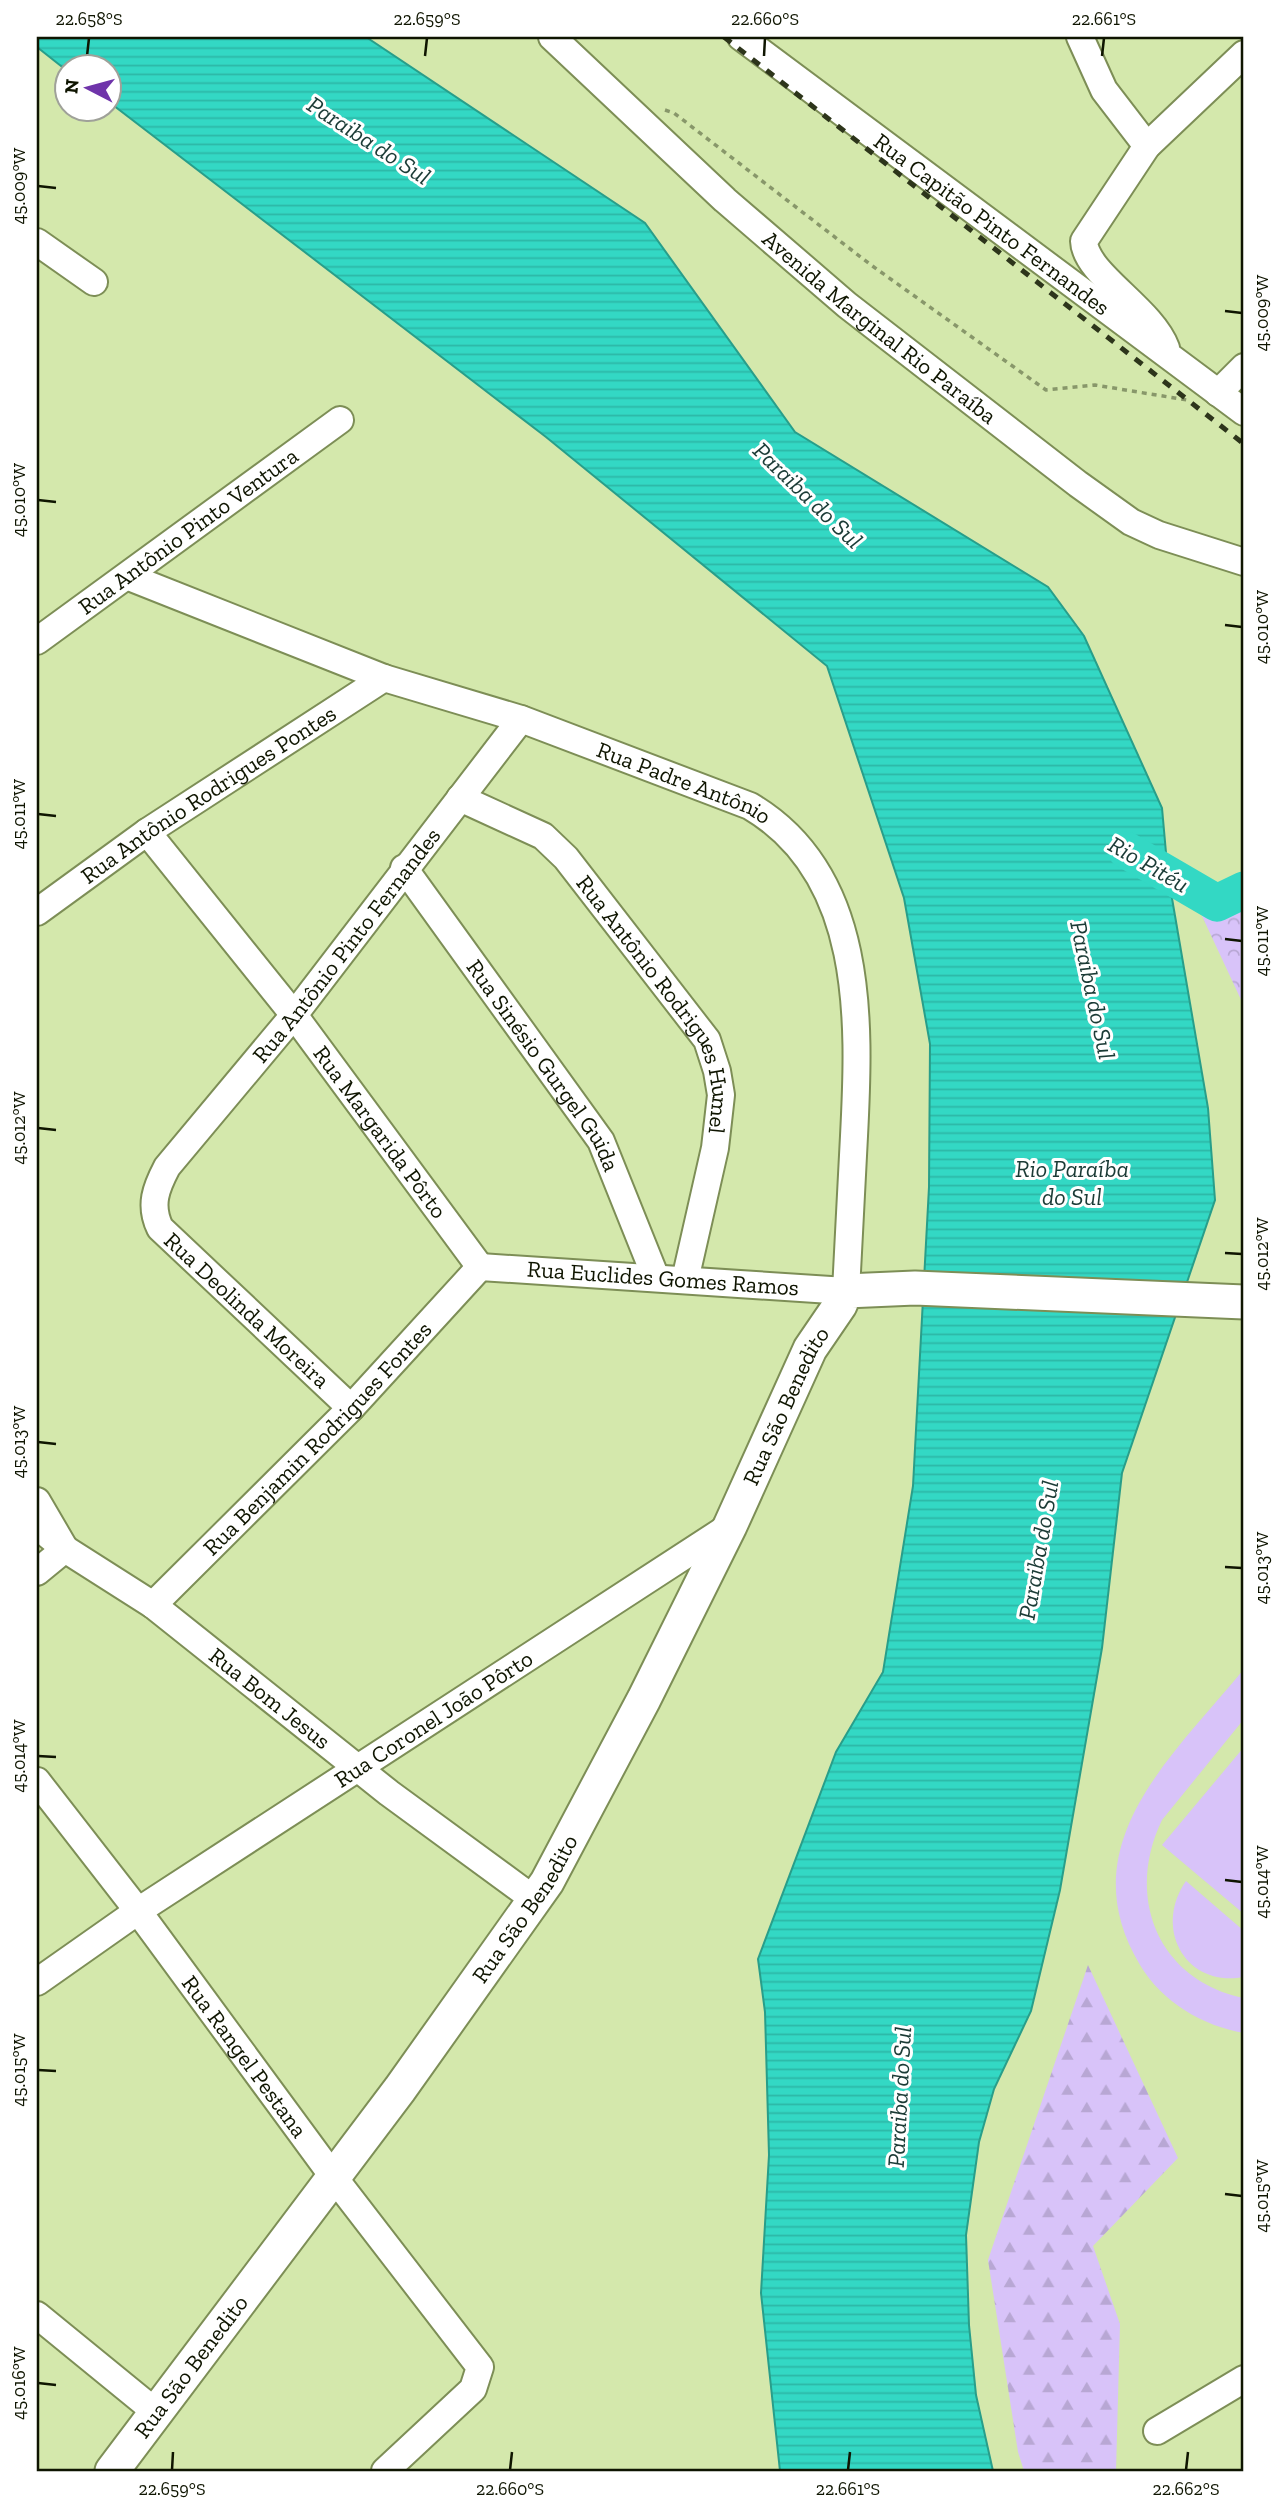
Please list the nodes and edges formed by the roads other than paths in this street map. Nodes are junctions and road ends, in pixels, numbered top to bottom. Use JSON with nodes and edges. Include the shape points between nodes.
{"nodes":[{"id":1,"x":552,"y":37,"type":"edge"},
{"id":2,"x":741,"y":37,"type":"edge"},
{"id":3,"x":1080,"y":37,"type":"edge"},
{"id":4,"x":1244,"y":54,"type":"edge"},
{"id":5,"x":1147,"y":146,"type":"junction"},
{"id":6,"x":37,"y":242,"type":"edge"},
{"id":7,"x":94,"y":282,"type":"dead end"},
{"id":8,"x":1169,"y":356,"type":"junction"},
{"id":9,"x":1244,"y":367,"type":"edge"},
{"id":10,"x":1219,"y":393,"type":"junction"},
{"id":11,"x":1244,"y":412,"type":"edge"},
{"id":12,"x":340,"y":420,"type":"dead end"},
{"id":13,"x":1244,"y":562,"type":"edge"},
{"id":14,"x":129,"y":577,"type":"junction"},
{"id":15,"x":37,"y":641,"type":"edge"},
{"id":16,"x":384,"y":678,"type":"junction"},
{"id":17,"x":521,"y":719,"type":"junction"},
{"id":18,"x":460,"y":798,"type":"junction"},
{"id":19,"x":147,"y":832,"type":"junction"},
{"id":20,"x":404,"y":868,"type":"junction"},
{"id":21,"x":37,"y":912,"type":"edge"},
{"id":22,"x":294,"y":1015,"type":"junction"},
{"id":23,"x":167,"y":1167,"type":"joint"},
{"id":24,"x":480,"y":1267,"type":"junction"},
{"id":25,"x":656,"y":1278,"type":"junction"},
{"id":26,"x":685,"y":1280,"type":"junction"},
{"id":27,"x":846,"y":1291,"type":"junction"},
{"id":28,"x":1244,"y":1302,"type":"edge"},
{"id":29,"x":351,"y":1408,"type":"junction"},
{"id":30,"x":37,"y":1501,"type":"edge"},
{"id":31,"x":37,"y":1526,"type":"edge"},
{"id":32,"x":730,"y":1526,"type":"junction"},
{"id":33,"x":65,"y":1549,"type":"junction"},
{"id":34,"x":37,"y":1572,"type":"edge"},
{"id":35,"x":153,"y":1605,"type":"junction"},
{"id":36,"x":361,"y":1768,"type":"junction"},
{"id":37,"x":37,"y":1781,"type":"edge"},
{"id":38,"x":535,"y":1900,"type":"junction"},
{"id":39,"x":138,"y":1910,"type":"junction"},
{"id":40,"x":37,"y":1982,"type":"edge"},
{"id":41,"x":332,"y":2175,"type":"junction"},
{"id":42,"x":37,"y":2315,"type":"edge"},
{"id":43,"x":1244,"y":2379,"type":"edge"},
{"id":44,"x":157,"y":2413,"type":"junction"},
{"id":45,"x":1157,"y":2431,"type":"dead end"},
{"id":46,"x":112,"y":2471,"type":"edge"},
{"id":47,"x":384,"y":2471,"type":"edge"}],
"edges":[{"from":1,"to":13,"type":"street","name":"Avenida Marginal Rio Paraíba","via":[[725,200],[847,306],[1078,484],[1131,522]]},
{"from":2,"to":8,"type":"street","name":"Rua Capitão Pinto Fernandes"},
{"from":3,"to":5,"type":"street","via":[[1104,90]]},
{"from":4,"to":5,"type":"street"},
{"from":5,"to":8,"type":"street","via":[[1084,245],[1099,272],[1152,321]]},
{"from":6,"to":7,"type":"street"},
{"from":8,"to":10,"type":"street","name":"Rua Capitão Pinto Fernandes"},
{"from":9,"to":10,"type":"street"},
{"from":10,"to":11,"type":"street","name":"Rua Capitão Pinto Fernandes"},
{"from":12,"to":14,"type":"street","name":"Rua Antônio Pinto Ventura"},
{"from":14,"to":15,"type":"street","name":"Rua Antônio Pinto Ventura"},
{"from":14,"to":16,"type":"street","name":"Rua Padre Antônio"},
{"from":16,"to":17,"type":"street","name":"Rua Padre Antônio"},
{"from":16,"to":19,"type":"street","name":"Rua Antônio Rodrigues Pontes"},
{"from":17,"to":18,"type":"street","name":"Rua Antônio Pinto Fernandes"},
{"from":17,"to":27,"type":"street","name":"Rua Padre Antônio","via":[[750,806],[798,844],[818,874],[847,944],[855,1001],[858,1056]]},
{"from":18,"to":20,"type":"street","name":"Rua Antônio Pinto Fernandes"},
{"from":18,"to":26,"type":"street","name":"Rua Antônio Rodrigues Humel","via":[[543,836],[566,858],[707,1040],[721,1096],[715,1148]]},
{"from":19,"to":21,"type":"street","name":"Rua Antônio Rodrigues Pontes"},
{"from":19,"to":22,"type":"street","name":"Rua Margarida Pôrto"},
{"from":20,"to":22,"type":"street","name":"Rua Antônio Pinto Fernandes"},
{"from":20,"to":25,"type":"street","name":"Rua Sinésio Gurgel Guida","via":[[601,1141]]},
{"from":22,"to":23,"type":"street","name":"Rua Antônio Pinto Fernandes"},
{"from":22,"to":24,"type":"street","name":"Rua Margarida Pôrto"},
{"from":23,"to":29,"type":"street","name":"Rua Deolinda Moreira","via":[[154,1199],[160,1228]]},
{"from":24,"to":25,"type":"street","name":"Rua Euclides Gomes Ramos"},
{"from":24,"to":29,"type":"street","name":"Rua Benjamin Rodrigues Fontes"},
{"from":25,"to":26,"type":"street","name":"Rua Euclides Gomes Ramos"},
{"from":26,"to":27,"type":"street","name":"Rua Euclides Gomes Ramos"},
{"from":27,"to":28,"type":"main road","via":[[915,1288]]},
{"from":27,"to":32,"type":"main road","name":"Rua São Benedito","via":[[805,1358]]},
{"from":29,"to":35,"type":"street","name":"Rua Benjamin Rodrigues Fontes"},
{"from":30,"to":33,"type":"street"},
{"from":31,"to":33,"type":"street","name":"Rua Bom Jesus"},
{"from":32,"to":36,"type":"street","name":"Rua Coronel João Pôrto"},
{"from":32,"to":38,"type":"main road","name":"Rua São Benedito","via":[[644,1699]]},
{"from":33,"to":34,"type":"street"},
{"from":33,"to":35,"type":"street","name":"Rua Bom Jesus"},
{"from":35,"to":36,"type":"street","name":"Rua Bom Jesus"},
{"from":36,"to":38,"type":"street","name":"Rua Bom Jesus"},
{"from":36,"to":39,"type":"street","name":"Rua Coronel João Pôrto"},
{"from":37,"to":39,"type":"street","name":"Rua Rangel Pestana"},
{"from":38,"to":41,"type":"main road","name":"Rua São Benedito","via":[[400,2089]]},
{"from":39,"to":40,"type":"street","name":"Rua Coronel João Pôrto"},
{"from":39,"to":41,"type":"street","name":"Rua Rangel Pestana"},
{"from":41,"to":44,"type":"main road","name":"Rua São Benedito"},
{"from":41,"to":47,"type":"street","name":"Rua Rangel Pestana","via":[[480,2367],[479,2377],[461,2401]]},
{"from":42,"to":44,"type":"street"},
{"from":43,"to":45,"type":"street"},
{"from":44,"to":46,"type":"main road","name":"Rua São Benedito"}]}
